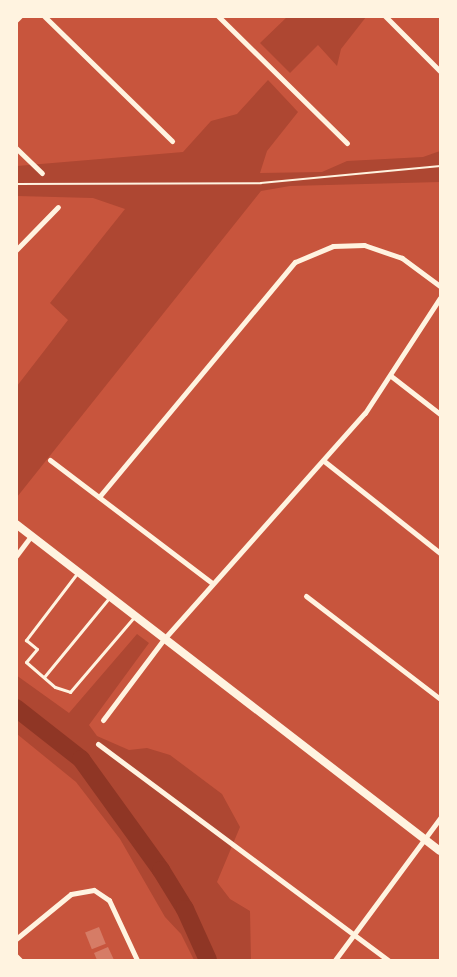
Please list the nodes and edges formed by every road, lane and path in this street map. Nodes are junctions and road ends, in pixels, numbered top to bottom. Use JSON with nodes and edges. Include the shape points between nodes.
{"nodes":[{"id":1,"x":20,"y":16,"type":"edge"},
{"id":2,"x":44,"y":16,"type":"edge"},
{"id":3,"x":218,"y":16,"type":"edge"},
{"id":4,"x":385,"y":16,"type":"edge"},
{"id":5,"x":16,"y":20,"type":"edge"},
{"id":6,"x":441,"y":71,"type":"edge"},
{"id":7,"x":172,"y":141,"type":"dead end"},
{"id":8,"x":347,"y":143,"type":"dead end"},
{"id":9,"x":16,"y":148,"type":"edge"},
{"id":10,"x":441,"y":166,"type":"edge"},
{"id":11,"x":42,"y":173,"type":"dead end"},
{"id":12,"x":16,"y":184,"type":"edge"},
{"id":13,"x":58,"y":207,"type":"dead end"},
{"id":14,"x":16,"y":250,"type":"edge"},
{"id":15,"x":441,"y":286,"type":"edge"},
{"id":16,"x":441,"y":298,"type":"edge"},
{"id":17,"x":391,"y":376,"type":"junction"},
{"id":18,"x":441,"y":414,"type":"edge"},
{"id":19,"x":50,"y":460,"type":"dead end"},
{"id":20,"x":324,"y":461,"type":"junction"},
{"id":21,"x":99,"y":497,"type":"junction"},
{"id":22,"x":16,"y":524,"type":"edge"},
{"id":23,"x":31,"y":536,"type":"junction"},
{"id":24,"x":441,"y":553,"type":"edge"},
{"id":25,"x":16,"y":556,"type":"edge"},
{"id":26,"x":78,"y":572,"type":"junction"},
{"id":27,"x":212,"y":583,"type":"junction"},
{"id":28,"x":306,"y":596,"type":"dead end"},
{"id":29,"x":110,"y":597,"type":"junction"},
{"id":30,"x":135,"y":616,"type":"junction"},
{"id":31,"x":164,"y":639,"type":"junction"},
{"id":32,"x":44,"y":677,"type":"junction"},
{"id":33,"x":441,"y":699,"type":"edge"},
{"id":34,"x":103,"y":720,"type":"dead end"},
{"id":35,"x":98,"y":744,"type":"dead end"},
{"id":36,"x":441,"y":818,"type":"edge"},
{"id":37,"x":424,"y":838,"type":"junction"},
{"id":38,"x":441,"y":851,"type":"edge"},
{"id":39,"x":354,"y":933,"type":"junction"},
{"id":40,"x":16,"y":939,"type":"edge"},
{"id":41,"x":16,"y":956,"type":"edge"},
{"id":42,"x":20,"y":960,"type":"edge"},
{"id":43,"x":137,"y":960,"type":"edge"},
{"id":44,"x":335,"y":960,"type":"edge"},
{"id":45,"x":388,"y":960,"type":"edge"}],
"edges":[{"from":1,"to":5,"type":"street"},
{"from":2,"to":7,"type":"street"},
{"from":3,"to":8,"type":"street"},
{"from":4,"to":6,"type":"street"},
{"from":9,"to":11,"type":"street"},
{"from":10,"to":12,"type":"path","via":[[261,183]]},
{"from":13,"to":14,"type":"street"},
{"from":15,"to":21,"type":"street","via":[[402,258],[374,247],[343,245],[295,262]]},
{"from":16,"to":17,"type":"street"},
{"from":17,"to":18,"type":"street"},
{"from":17,"to":20,"type":"street"},
{"from":19,"to":21,"type":"street"},
{"from":20,"to":24,"type":"street"},
{"from":20,"to":27,"type":"street"},
{"from":21,"to":27,"type":"street"},
{"from":22,"to":23,"type":"main road"},
{"from":23,"to":25,"type":"street"},
{"from":23,"to":26,"type":"main road"},
{"from":26,"to":29,"type":"main road"},
{"from":26,"to":32,"type":"lane","via":[[26,640],[37,649],[26,662]]},
{"from":27,"to":31,"type":"street"},
{"from":28,"to":33,"type":"street"},
{"from":29,"to":30,"type":"main road"},
{"from":29,"to":32,"type":"lane"},
{"from":30,"to":31,"type":"main road"},
{"from":30,"to":32,"type":"lane","via":[[70,692]]},
{"from":31,"to":34,"type":"street"},
{"from":31,"to":37,"type":"main road"},
{"from":35,"to":39,"type":"street"},
{"from":36,"to":37,"type":"street"},
{"from":37,"to":38,"type":"main road"},
{"from":37,"to":39,"type":"street"},
{"from":39,"to":44,"type":"street"},
{"from":39,"to":45,"type":"street"},
{"from":40,"to":43,"type":"street","via":[[72,894],[94,890],[109,900]]},
{"from":41,"to":42,"type":"street"}]}
